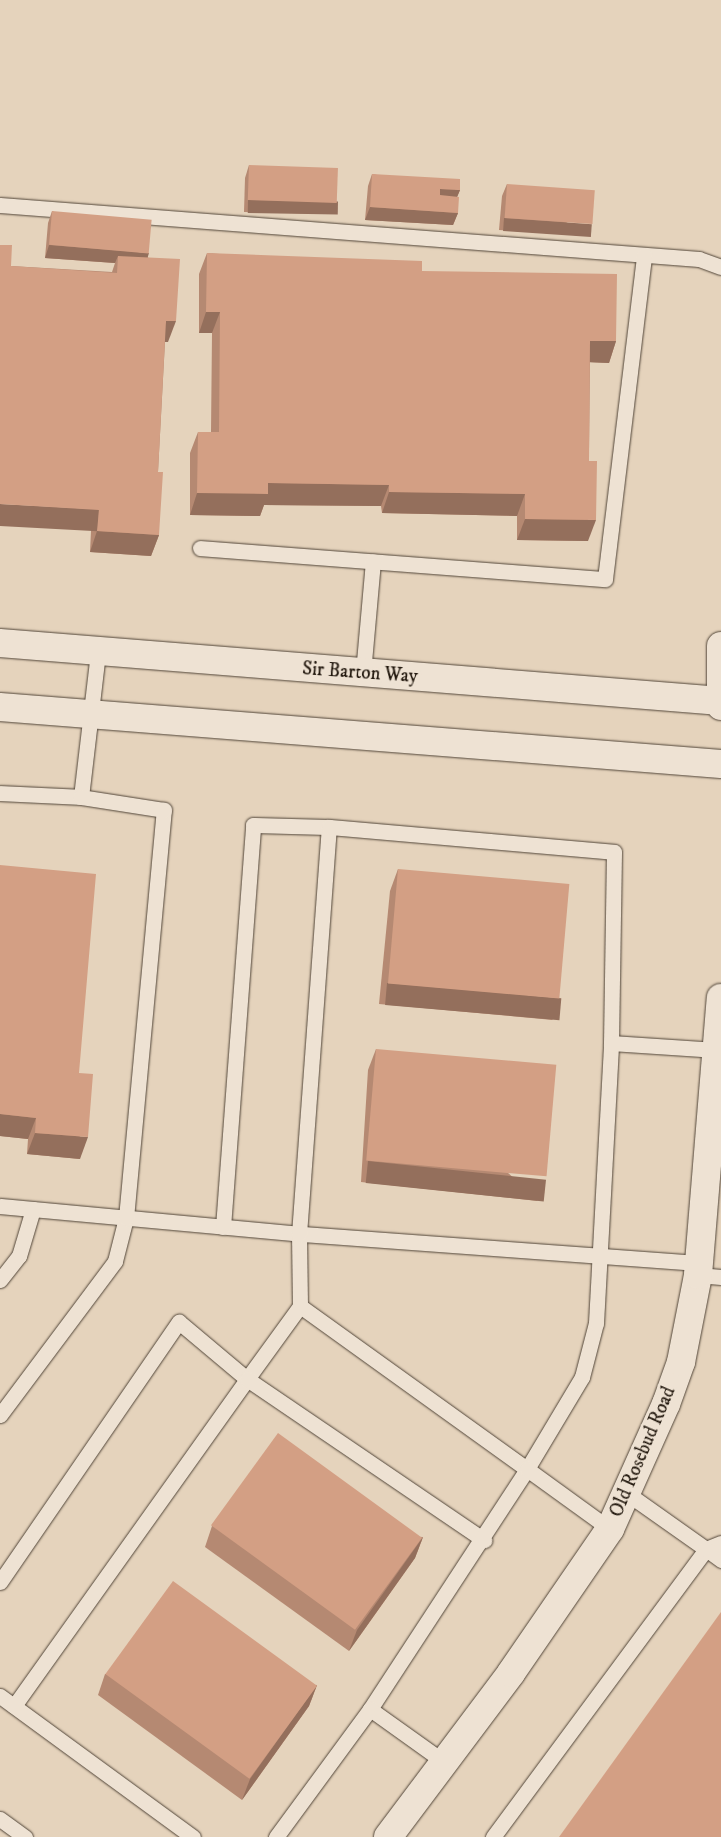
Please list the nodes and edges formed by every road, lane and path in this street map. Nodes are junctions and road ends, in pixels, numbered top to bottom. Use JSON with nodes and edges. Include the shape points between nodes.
{"nodes":[{"id":1,"x":0,"y":205,"type":"edge"},
{"id":2,"x":644,"y":255,"type":"junction"},
{"id":3,"x":721,"y":267,"type":"edge"},
{"id":4,"x":200,"y":548,"type":"dead end"},
{"id":5,"x":373,"y":561,"type":"junction"},
{"id":6,"x":0,"y":643,"type":"edge"},
{"id":7,"x":721,"y":646,"type":"edge"},
{"id":8,"x":98,"y":653,"type":"junction"},
{"id":9,"x":363,"y":673,"type":"junction"},
{"id":10,"x":720,"y":702,"type":"edge"},
{"id":11,"x":0,"y":707,"type":"edge"},
{"id":12,"x":91,"y":715,"type":"junction"},
{"id":13,"x":721,"y":764,"type":"edge"},
{"id":14,"x":0,"y":793,"type":"edge"},
{"id":15,"x":81,"y":797,"type":"junction"},
{"id":16,"x":329,"y":827,"type":"junction"},
{"id":17,"x":721,"y":998,"type":"edge"},
{"id":18,"x":611,"y":1043,"type":"junction"},
{"id":19,"x":717,"y":1050,"type":"junction"},
{"id":20,"x":0,"y":1206,"type":"edge"},
{"id":21,"x":33,"y":1209,"type":"junction"},
{"id":22,"x":126,"y":1218,"type":"junction"},
{"id":23,"x":223,"y":1227,"type":"junction"},
{"id":24,"x":299,"y":1234,"type":"junction"},
{"id":25,"x":601,"y":1252,"type":"junction"},
{"id":26,"x":706,"y":1272,"type":"edge"},
{"id":27,"x":0,"y":1280,"type":"edge"},
{"id":28,"x":300,"y":1306,"type":"junction"},
{"id":29,"x":247,"y":1379,"type":"junction"},
{"id":30,"x":0,"y":1415,"type":"edge"},
{"id":31,"x":527,"y":1469,"type":"junction"},
{"id":32,"x":628,"y":1494,"type":"junction"},
{"id":33,"x":610,"y":1529,"type":"junction"},
{"id":34,"x":484,"y":1540,"type":"junction"},
{"id":35,"x":721,"y":1543,"type":"edge"},
{"id":36,"x":706,"y":1549,"type":"junction"},
{"id":37,"x":721,"y":1560,"type":"edge"},
{"id":38,"x":0,"y":1582,"type":"edge"},
{"id":39,"x":0,"y":1696,"type":"edge"},
{"id":40,"x":14,"y":1706,"type":"junction"},
{"id":41,"x":370,"y":1709,"type":"junction"},
{"id":42,"x":444,"y":1762,"type":"junction"},
{"id":43,"x":0,"y":1819,"type":"edge"},
{"id":44,"x":26,"y":1837,"type":"edge"},
{"id":45,"x":193,"y":1837,"type":"edge"},
{"id":46,"x":276,"y":1837,"type":"edge"},
{"id":47,"x":388,"y":1837,"type":"edge"},
{"id":48,"x":493,"y":1837,"type":"edge"}],
"edges":[{"from":1,"to":2,"type":"lane"},
{"from":2,"to":3,"type":"lane","via":[[698,259]]},
{"from":2,"to":5,"type":"lane","via":[[605,579]]},
{"from":4,"to":5,"type":"lane"},
{"from":5,"to":9,"type":"lane"},
{"from":6,"to":8,"type":"main road","name":"Sir Barton Way"},
{"from":7,"to":10,"type":"main road"},
{"from":8,"to":9,"type":"main road","name":"Sir Barton Way"},
{"from":8,"to":12,"type":"lane"},
{"from":9,"to":10,"type":"main road","name":"Sir Barton Way"},
{"from":11,"to":12,"type":"main road"},
{"from":12,"to":13,"type":"main road"},
{"from":12,"to":15,"type":"lane"},
{"from":14,"to":15,"type":"lane"},
{"from":15,"to":22,"type":"lane","via":[[164,810]]},
{"from":16,"to":18,"type":"lane","via":[[614,852]]},
{"from":16,"to":23,"type":"lane","via":[[253,825]]},
{"from":16,"to":24,"type":"lane"},
{"from":17,"to":19,"type":"main road","name":"Old Rosebud Road"},
{"from":18,"to":19,"type":"lane"},
{"from":18,"to":25,"type":"lane"},
{"from":19,"to":26,"type":"main road","name":"Old Rosebud Road"},
{"from":20,"to":21,"type":"lane"},
{"from":21,"to":22,"type":"lane"},
{"from":21,"to":27,"type":"lane","via":[[19,1256]]},
{"from":22,"to":23,"type":"lane"},
{"from":22,"to":30,"type":"lane","via":[[115,1261]]},
{"from":23,"to":24,"type":"lane"},
{"from":24,"to":25,"type":"lane"},
{"from":24,"to":28,"type":"lane"},
{"from":25,"to":26,"type":"lane"},
{"from":25,"to":31,"type":"lane","via":[[596,1323],[582,1377]]},
{"from":26,"to":32,"type":"main road","name":"Old Rosebud Road","via":[[681,1362]]},
{"from":28,"to":29,"type":"lane"},
{"from":28,"to":31,"type":"lane"},
{"from":29,"to":34,"type":"lane"},
{"from":29,"to":38,"type":"lane","via":[[180,1322]]},
{"from":29,"to":40,"type":"lane"},
{"from":31,"to":33,"type":"lane"},
{"from":31,"to":34,"type":"lane"},
{"from":32,"to":33,"type":"main road","name":"Old Rosebud Road"},
{"from":32,"to":36,"type":"lane"},
{"from":33,"to":42,"type":"main road","name":"Old Rosebud Road"},
{"from":34,"to":41,"type":"lane"},
{"from":35,"to":36,"type":"lane"},
{"from":36,"to":37,"type":"lane"},
{"from":36,"to":48,"type":"lane"},
{"from":39,"to":40,"type":"lane"},
{"from":40,"to":45,"type":"lane"},
{"from":41,"to":42,"type":"lane"},
{"from":41,"to":46,"type":"lane"},
{"from":42,"to":47,"type":"main road","name":"Old Rosebud Road"},
{"from":43,"to":44,"type":"lane"}]}
